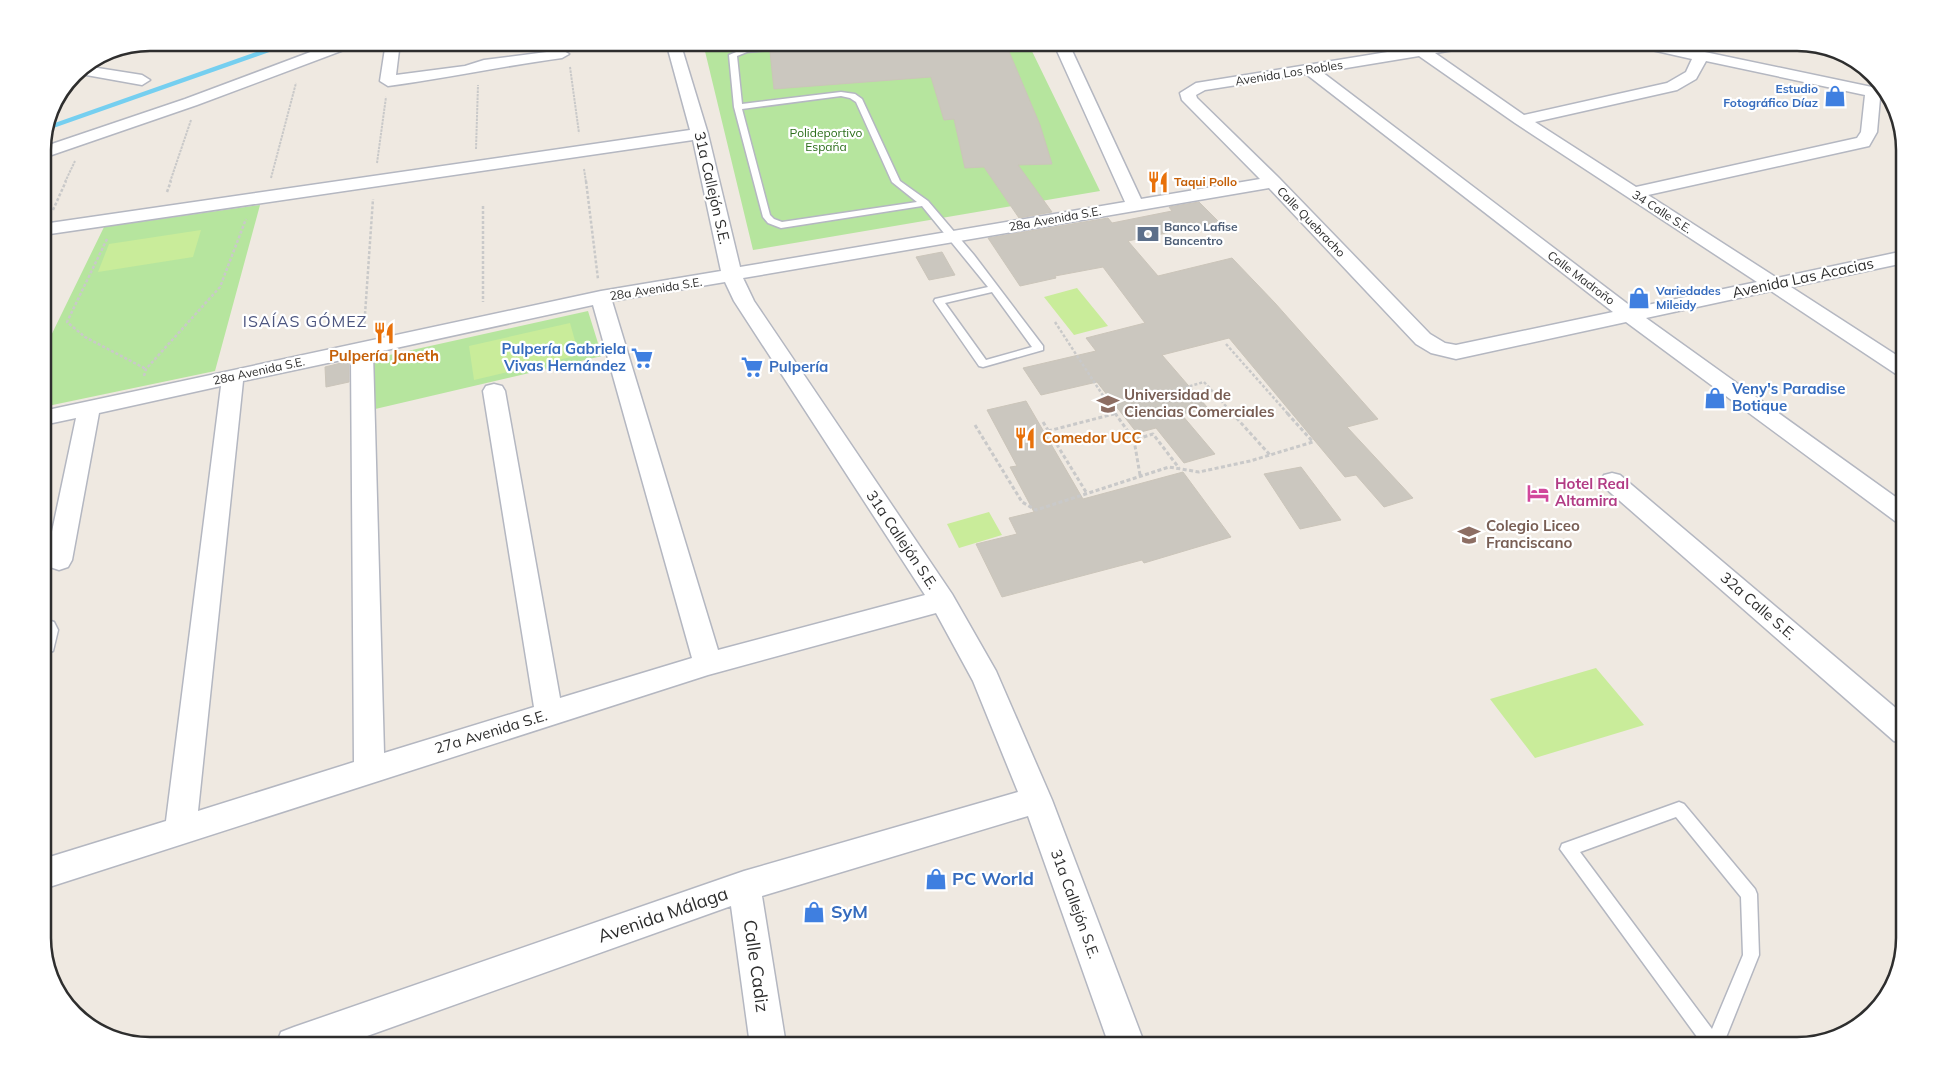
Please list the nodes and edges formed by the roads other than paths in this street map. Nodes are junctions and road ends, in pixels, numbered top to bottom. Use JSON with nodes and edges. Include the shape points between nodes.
{"nodes":[{"id":1,"x":329,"y":51,"type":"edge"},
{"id":2,"x":391,"y":51,"type":"edge"},
{"id":3,"x":676,"y":51,"type":"edge"},
{"id":4,"x":743,"y":51,"type":"edge"},
{"id":5,"x":1064,"y":51,"type":"edge"},
{"id":6,"x":1422,"y":51,"type":"joint"},
{"id":7,"x":1680,"y":51,"type":"edge"},
{"id":8,"x":562,"y":54,"type":"road end"},
{"id":9,"x":1701,"y":55,"type":"junction"},
{"id":10,"x":1310,"y":70,"type":"junction"},
{"id":11,"x":90,"y":72,"type":"edge"},
{"id":12,"x":142,"y":80,"type":"dead end"},
{"id":13,"x":1877,"y":92,"type":"edge"},
{"id":14,"x":1188,"y":94,"type":"joint"},
{"id":15,"x":1880,"y":96,"type":"edge"},
{"id":16,"x":738,"y":107,"type":"junction"},
{"id":17,"x":1521,"y":120,"type":"junction"},
{"id":18,"x":700,"y":134,"type":"junction"},
{"id":19,"x":51,"y":150,"type":"edge"},
{"id":20,"x":1273,"y":182,"type":"junction"},
{"id":21,"x":1632,"y":193,"type":"junction"},
{"id":22,"x":925,"y":203,"type":"junction"},
{"id":23,"x":1135,"y":205,"type":"junction"},
{"id":24,"x":51,"y":228,"type":"edge"},
{"id":25,"x":952,"y":237,"type":"junction"},
{"id":26,"x":1896,"y":259,"type":"edge"},
{"id":27,"x":732,"y":275,"type":"junction"},
{"id":28,"x":1773,"y":285,"type":"junction"},
{"id":29,"x":994,"y":288,"type":"junction"},
{"id":30,"x":601,"y":297,"type":"junction"},
{"id":31,"x":1629,"y":315,"type":"junction"},
{"id":32,"x":1438,"y":348,"type":"joint"},
{"id":33,"x":362,"y":349,"type":"junction"},
{"id":34,"x":1896,"y":364,"type":"edge"},
{"id":35,"x":233,"y":377,"type":"junction"},
{"id":36,"x":494,"y":391,"type":"dead end"},
{"id":37,"x":89,"y":408,"type":"junction"},
{"id":38,"x":51,"y":416,"type":"edge"},
{"id":39,"x":1612,"y":481,"type":"dead end"},
{"id":40,"x":1896,"y":509,"type":"edge"},
{"id":41,"x":59,"y":560,"type":"dead end"},
{"id":42,"x":943,"y":602,"type":"junction"},
{"id":43,"x":708,"y":664,"type":"junction"},
{"id":44,"x":549,"y":714,"type":"junction"},
{"id":45,"x":1896,"y":725,"type":"edge"},
{"id":46,"x":369,"y":770,"type":"junction"},
{"id":47,"x":1037,"y":800,"type":"junction"},
{"id":48,"x":180,"y":830,"type":"junction"},
{"id":49,"x":51,"y":871,"type":"edge"},
{"id":50,"x":744,"y":886,"type":"junction"},
{"id":51,"x":319,"y":1037,"type":"edge"},
{"id":52,"x":767,"y":1037,"type":"edge"},
{"id":53,"x":1124,"y":1037,"type":"edge"},
{"id":54,"x":1707,"y":1037,"type":"edge"},
{"id":55,"x":1718,"y":1037,"type":"edge"}],
"edges":[{"from":1,"to":19,"type":"street"},
{"from":2,"to":8,"type":"street","via":[[388,81]]},
{"from":3,"to":18,"type":"street","name":"31a Callejón S.E."},
{"from":4,"to":16,"type":"lane","via":[[733,55]]},
{"from":5,"to":23,"type":"street"},
{"from":6,"to":10,"type":"street","name":"Avenida Los Robles"},
{"from":6,"to":17,"type":"street","name":"34 Calle S.E."},
{"from":7,"to":9,"type":"street"},
{"from":9,"to":13,"type":"street"},
{"from":9,"to":17,"type":"street","via":[[1693,75],[1672,87]]},
{"from":10,"to":14,"type":"street","name":"Avenida Los Robles","via":[[1201,86]]},
{"from":10,"to":31,"type":"street","name":"Calle Madroño"},
{"from":11,"to":12,"type":"street"},
{"from":14,"to":20,"type":"street","name":"Calle Quebracho","via":[[1190,100]]},
{"from":15,"to":21,"type":"street","via":[[1863,142]]},
{"from":16,"to":22,"type":"lane","via":[[841,94],[852,96],[859,101],[896,182]]},
{"from":16,"to":22,"type":"lane","via":[[766,215],[771,221],[781,225]]},
{"from":17,"to":21,"type":"street","name":"34 Calle S.E."},
{"from":18,"to":24,"type":"street"},
{"from":18,"to":27,"type":"street","name":"31a Callejón S.E."},
{"from":20,"to":23,"type":"street","name":"28a Avenida S.E."},
{"from":20,"to":32,"type":"street","name":"Calle Quebracho","via":[[1423,340]]},
{"from":21,"to":28,"type":"street","name":"34 Calle S.E."},
{"from":22,"to":25,"type":"lane"},
{"from":23,"to":25,"type":"street","name":"28a Avenida S.E."},
{"from":25,"to":27,"type":"street","name":"28a Avenida S.E."},
{"from":25,"to":29,"type":"lane"},
{"from":26,"to":28,"type":"street","name":"Avenida Las Acacias"},
{"from":27,"to":30,"type":"street","name":"28a Avenida S.E."},
{"from":27,"to":42,"type":"street","name":"31a Callejón S.E.","via":[[744,300]]},
{"from":28,"to":31,"type":"street","name":"Avenida Las Acacias"},
{"from":28,"to":34,"type":"street","name":"34 Calle S.E."},
{"from":29,"to":29,"type":"lane","via":[[1040,348],[982,364],[939,302]]},
{"from":30,"to":33,"type":"street","name":"28a Avenida S.E."},
{"from":30,"to":43,"type":"street"},
{"from":31,"to":32,"type":"street","name":"Avenida Las Acacias","via":[[1456,352]]},
{"from":31,"to":40,"type":"street","name":"Calle Madroño"},
{"from":33,"to":35,"type":"street","name":"28a Avenida S.E."},
{"from":33,"to":46,"type":"street"},
{"from":35,"to":37,"type":"street","name":"28a Avenida S.E."},
{"from":35,"to":48,"type":"street"},
{"from":36,"to":44,"type":"street"},
{"from":37,"to":38,"type":"street","name":"28a Avenida S.E."},
{"from":37,"to":41,"type":"street"},
{"from":39,"to":45,"type":"street","name":"32a Calle S.E."},
{"from":42,"to":43,"type":"street","name":"27a Avenida S.E."},
{"from":42,"to":47,"type":"street","name":"31a Callejón S.E.","via":[[986,679]]},
{"from":43,"to":44,"type":"street","name":"27a Avenida S.E."},
{"from":44,"to":46,"type":"street","name":"27a Avenida S.E."},
{"from":46,"to":48,"type":"street","name":"27a Avenida S.E."},
{"from":47,"to":50,"type":"street","name":"Avenida Málaga"},
{"from":47,"to":53,"type":"street","name":"31a Callejón S.E."},
{"from":48,"to":49,"type":"street","name":"27a Avenida S.E."},
{"from":50,"to":51,"type":"street","name":"Avenida Málaga"},
{"from":50,"to":52,"type":"street","name":"Calle Cadiz"},
{"from":54,"to":55,"type":"lane","via":[[1568,849],[1679,809],[1749,894],[1751,955]]}]}
